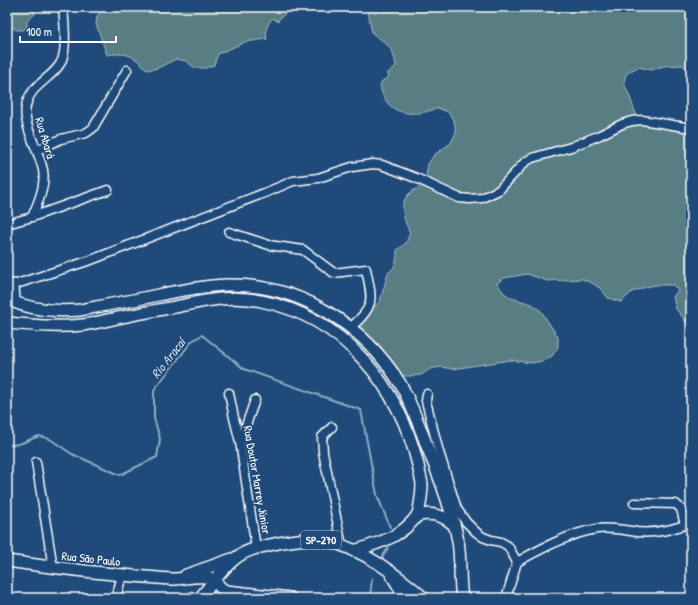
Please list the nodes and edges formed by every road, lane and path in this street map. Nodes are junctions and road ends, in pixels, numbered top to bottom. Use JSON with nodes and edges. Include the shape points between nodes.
{"nodes":[{"id":1,"x":63,"y":7,"type":"edge"},
{"id":2,"x":127,"y":70,"type":"dead end"},
{"id":3,"x":691,"y":128,"type":"edge"},
{"id":4,"x":37,"y":150,"type":"junction"},
{"id":5,"x":108,"y":190,"type":"dead end"},
{"id":6,"x":32,"y":217,"type":"junction"},
{"id":7,"x":7,"y":224,"type":"edge"},
{"id":8,"x":229,"y":232,"type":"dead end"},
{"id":9,"x":10,"y":286,"type":"edge"},
{"id":10,"x":11,"y":301,"type":"edge"},
{"id":11,"x":7,"y":323,"type":"edge"},
{"id":12,"x":351,"y":327,"type":"junction"},
{"id":13,"x":229,"y":393,"type":"dead end"},
{"id":14,"x":427,"y":394,"type":"dead end"},
{"id":15,"x":254,"y":400,"type":"dead end"},
{"id":16,"x":234,"y":418,"type":"junction"},
{"id":17,"x":248,"y":419,"type":"junction"},
{"id":18,"x":332,"y":426,"type":"dead end"},
{"id":19,"x":240,"y":442,"type":"junction"},
{"id":20,"x":36,"y":462,"type":"dead end"},
{"id":21,"x":634,"y":503,"type":"dead end"},
{"id":22,"x":417,"y":516,"type":"junction"},
{"id":23,"x":688,"y":524,"type":"edge"},
{"id":24,"x":454,"y":525,"type":"junction"},
{"id":25,"x":342,"y":546,"type":"junction"},
{"id":26,"x":256,"y":548,"type":"junction"},
{"id":27,"x":354,"y":551,"type":"junction"},
{"id":28,"x":238,"y":556,"type":"junction"},
{"id":29,"x":7,"y":561,"type":"edge"},
{"id":30,"x":517,"y":562,"type":"junction"},
{"id":31,"x":53,"y":568,"type":"junction"},
{"id":32,"x":390,"y":571,"type":"junction"},
{"id":33,"x":122,"y":576,"type":"junction"},
{"id":34,"x":177,"y":580,"type":"junction"},
{"id":35,"x":214,"y":580,"type":"junction"},
{"id":36,"x":256,"y":596,"type":"edge"},
{"id":37,"x":201,"y":597,"type":"edge"},
{"id":38,"x":116,"y":598,"type":"edge"},
{"id":39,"x":235,"y":598,"type":"edge"},
{"id":40,"x":290,"y":598,"type":"edge"},
{"id":41,"x":404,"y":598,"type":"edge"},
{"id":42,"x":424,"y":598,"type":"edge"},
{"id":43,"x":462,"y":598,"type":"edge"},
{"id":44,"x":506,"y":598,"type":"edge"},
{"id":45,"x":551,"y":598,"type":"edge"},
{"id":46,"x":575,"y":598,"type":"edge"}],
"edges":[{"from":1,"to":4,"type":"street","name":"Rua Abará","via":[[64,46],[60,64],[33,90],[26,106],[28,127]]},
{"from":2,"to":4,"type":"street","via":[[93,128],[86,133],[62,139]]},
{"from":3,"to":9,"type":"street","via":[[642,120],[622,124],[571,146],[532,158],[525,162],[500,190],[482,198],[459,198],[382,165],[365,164],[352,167],[318,178],[293,181],[91,260]]},
{"from":4,"to":6,"type":"street","name":"Rua Abará","via":[[43,171],[40,199]]},
{"from":5,"to":6,"type":"street"},
{"from":6,"to":7,"type":"street"},
{"from":8,"to":12,"type":"street","via":[[269,245],[303,250],[334,273],[366,269],[371,292],[370,306],[363,317]]},
{"from":9,"to":10,"type":"main road"},
{"from":10,"to":12,"type":"main road","via":[[34,308],[80,310],[205,286],[245,286],[287,294],[333,314]]},
{"from":11,"to":22,"type":"main road","via":[[82,325],[205,301],[239,298],[268,302],[307,316],[331,330],[362,357],[386,387],[399,411],[416,455],[422,483]]},
{"from":12,"to":24,"type":"main road","via":[[376,350],[401,385],[436,468]]},
{"from":13,"to":16,"type":"street","name":"Rua Doutor Marrey Júnior"},
{"from":14,"to":30,"type":"street","via":[[426,402],[439,452],[457,509],[466,522],[483,537],[508,546]]},
{"from":15,"to":17,"type":"street"},
{"from":16,"to":17,"type":"street"},
{"from":16,"to":19,"type":"street","name":"Rua Doutor Marrey Júnior"},
{"from":17,"to":19,"type":"street"},
{"from":18,"to":25,"type":"street","via":[[322,437],[323,452]]},
{"from":19,"to":26,"type":"street","name":"Rua Doutor Marrey Júnior"},
{"from":20,"to":31,"type":"street"},
{"from":21,"to":23,"type":"street","via":[[676,504]]},
{"from":22,"to":24,"type":"main road","via":[[437,515]]},
{"from":22,"to":27,"type":"main road","via":[[406,528],[388,540]]},
{"from":23,"to":30,"type":"street","via":[[658,532],[598,528],[536,551]]},
{"from":24,"to":43,"type":"main road","via":[[458,542]]},
{"from":25,"to":26,"type":"main road","number":"SP-270","via":[[328,541],[308,539],[288,540]]},
{"from":25,"to":27,"type":"main road","number":"SP-270"},
{"from":26,"to":28,"type":"main road","number":"SP-270"},
{"from":27,"to":32,"type":"main road","number":"SP-270"},
{"from":28,"to":34,"type":"main road"},
{"from":28,"to":35,"type":"main road","number":"SP-270"},
{"from":29,"to":31,"type":"main road","name":"Rua São Paulo"},
{"from":30,"to":44,"type":"street"},
{"from":31,"to":33,"type":"main road","name":"Rua São Paulo"},
{"from":32,"to":41,"type":"main road"},
{"from":32,"to":42,"type":"main road","number":"SP-270"},
{"from":33,"to":34,"type":"main road","name":"Rua São Paulo"},
{"from":33,"to":38,"type":"street"},
{"from":34,"to":35,"type":"main road","name":"Rua São Paulo","via":[[206,577]]},
{"from":34,"to":37,"type":"main road","via":[[196,586]]},
{"from":35,"to":36,"type":"main road","via":[[226,591]]},
{"from":35,"to":37,"type":"main road","number":"SP-270"},
{"from":36,"to":39,"type":"main road"},
{"from":36,"to":40,"type":"main road"},
{"from":45,"to":46,"type":"street"}]}
